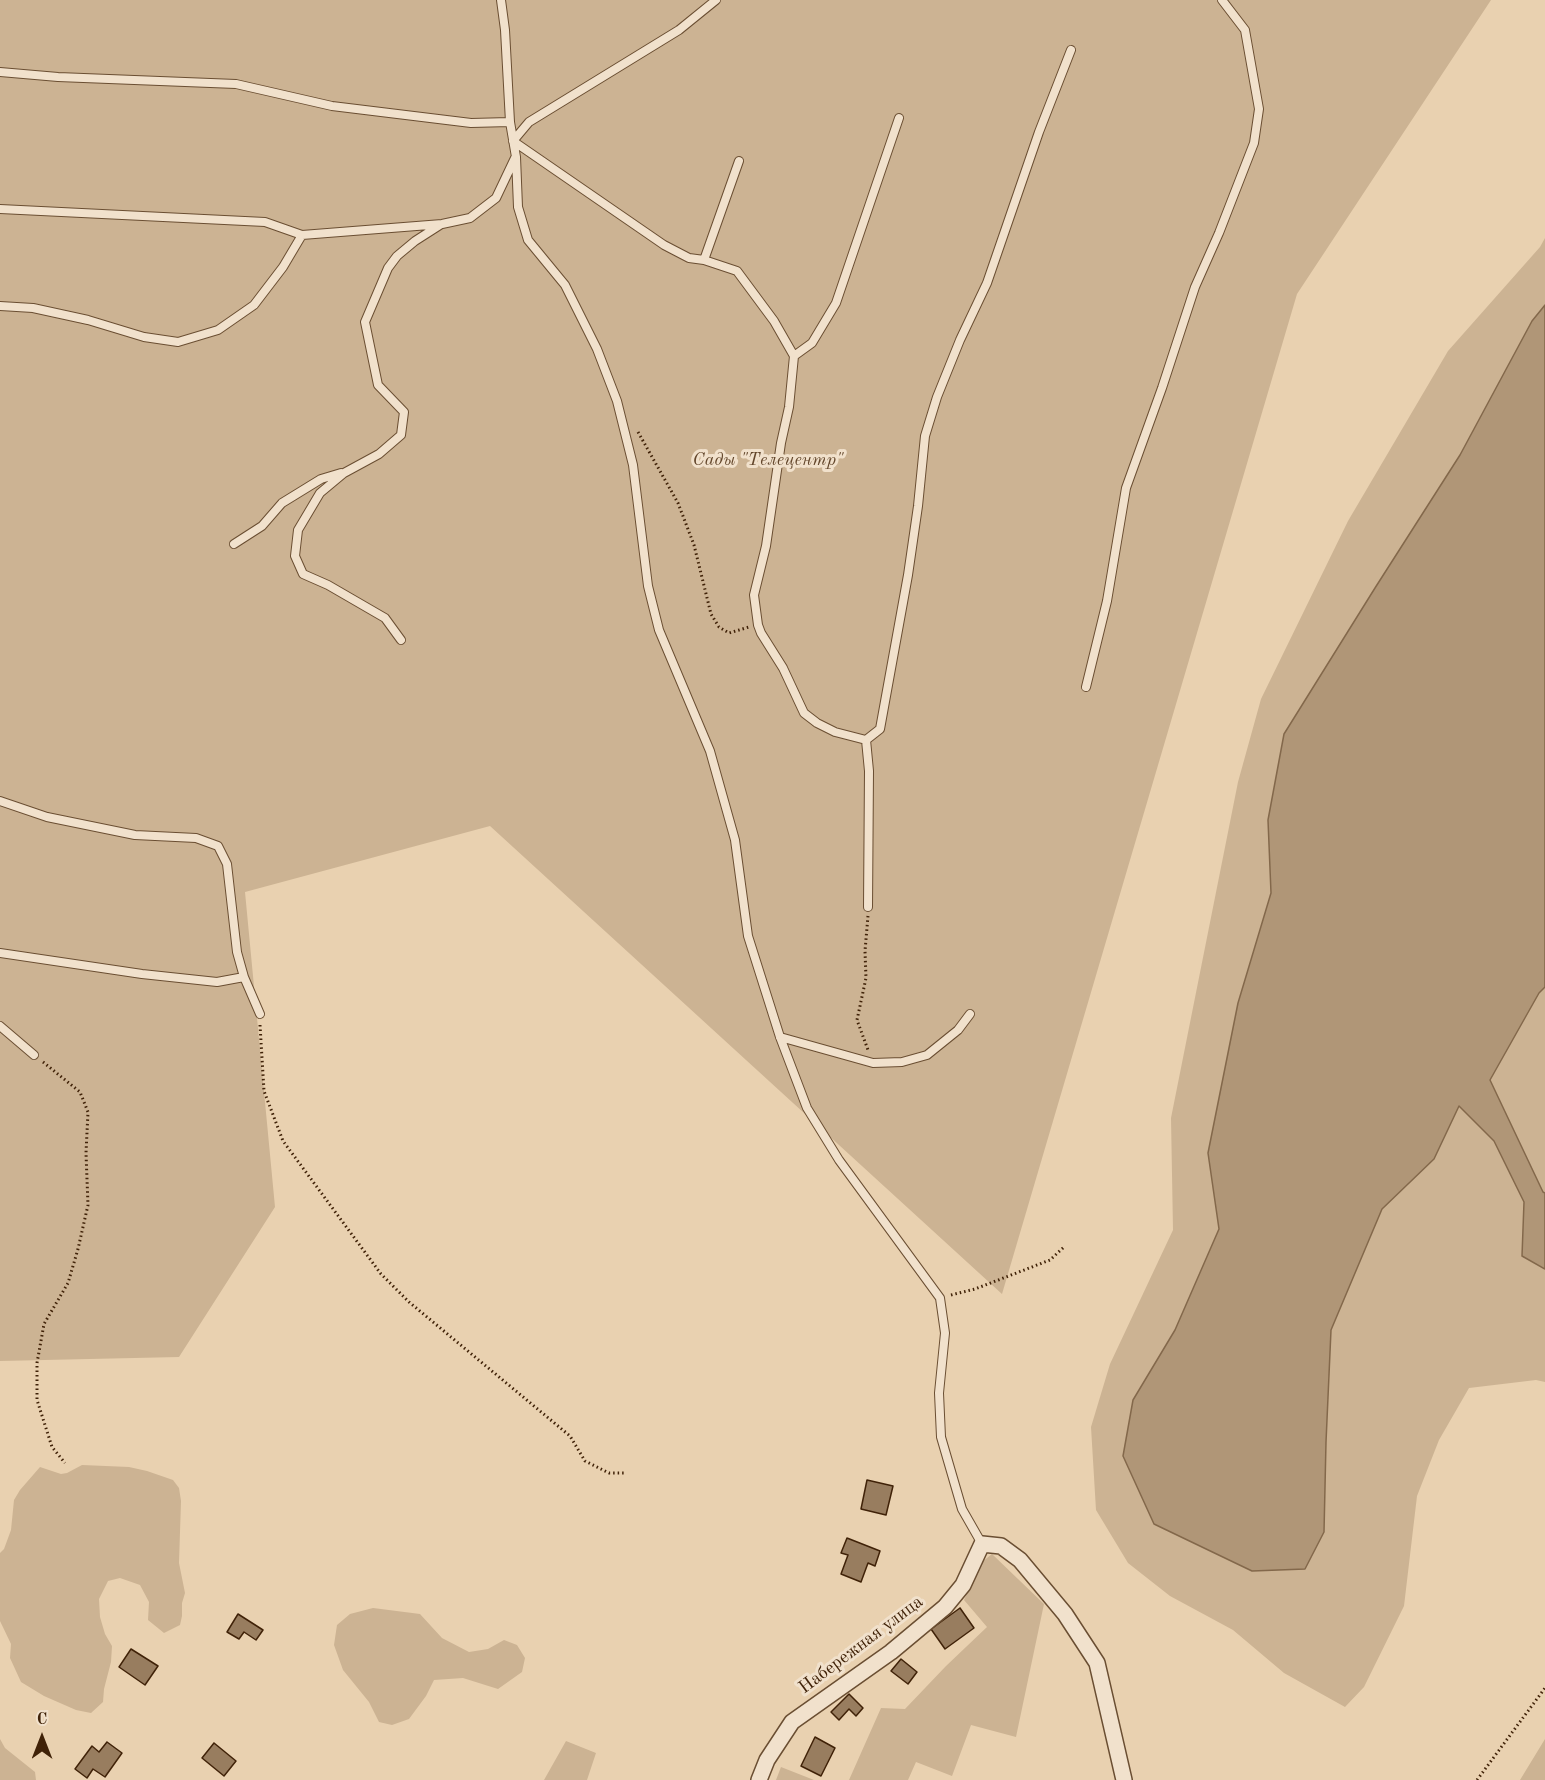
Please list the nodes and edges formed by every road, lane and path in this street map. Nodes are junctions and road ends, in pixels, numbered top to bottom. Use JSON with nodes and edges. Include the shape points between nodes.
{"nodes":[{"id":1,"x":501,"y":0,"type":"edge"},
{"id":2,"x":716,"y":0,"type":"edge"},
{"id":3,"x":1222,"y":0,"type":"edge"},
{"id":4,"x":1071,"y":51,"type":"dead end"},
{"id":5,"x":0,"y":72,"type":"edge"},
{"id":6,"x":899,"y":118,"type":"dead end"},
{"id":7,"x":510,"y":122,"type":"junction"},
{"id":8,"x":513,"y":141,"type":"junction"},
{"id":9,"x":516,"y":157,"type":"junction"},
{"id":10,"x":739,"y":161,"type":"dead end"},
{"id":11,"x":0,"y":209,"type":"edge"},
{"id":12,"x":442,"y":224,"type":"junction"},
{"id":13,"x":302,"y":235,"type":"junction"},
{"id":14,"x":704,"y":260,"type":"junction"},
{"id":15,"x":0,"y":306,"type":"edge"},
{"id":16,"x":794,"y":356,"type":"junction"},
{"id":17,"x":636,"y":427,"type":"dead end"},
{"id":18,"x":344,"y":472,"type":"junction"},
{"id":19,"x":234,"y":544,"type":"dead end"},
{"id":20,"x":758,"y":625,"type":"junction"},
{"id":21,"x":400,"y":640,"type":"dead end"},
{"id":22,"x":1086,"y":687,"type":"dead end"},
{"id":23,"x":867,"y":740,"type":"junction"},
{"id":24,"x":0,"y":801,"type":"edge"},
{"id":25,"x":868,"y":907,"type":"joint"},
{"id":26,"x":0,"y":953,"type":"edge"},
{"id":27,"x":244,"y":977,"type":"junction"},
{"id":28,"x":260,"y":1014,"type":"joint"},
{"id":29,"x":970,"y":1014,"type":"dead end"},
{"id":30,"x":0,"y":1026,"type":"edge"},
{"id":31,"x":780,"y":1037,"type":"junction"},
{"id":32,"x":34,"y":1055,"type":"joint"},
{"id":33,"x":873,"y":1064,"type":"junction"},
{"id":34,"x":1064,"y":1246,"type":"dead end"},
{"id":35,"x":940,"y":1298,"type":"junction"},
{"id":36,"x":64,"y":1462,"type":"dead end"},
{"id":37,"x":626,"y":1473,"type":"dead end"},
{"id":38,"x":982,"y":1544,"type":"junction"},
{"id":39,"x":1545,"y":1688,"type":"edge"},
{"id":40,"x":759,"y":1780,"type":"edge"},
{"id":41,"x":1124,"y":1780,"type":"edge"},
{"id":42,"x":1478,"y":1780,"type":"edge"}],
"edges":[{"from":1,"to":7,"type":"lane"},
{"from":2,"to":8,"type":"lane","via":[[679,30],[529,123]]},
{"from":3,"to":22,"type":"lane","via":[[1245,30],[1259,109],[1254,143],[1195,287],[1126,488],[1107,601]]},
{"from":4,"to":23,"type":"lane","via":[[987,283],[960,340],[925,436],[908,575],[880,729]]},
{"from":5,"to":7,"type":"lane","via":[[236,84],[332,106],[471,123]]},
{"from":6,"to":16,"type":"lane","via":[[836,303],[812,343]]},
{"from":7,"to":8,"type":"lane"},
{"from":8,"to":9,"type":"lane"},
{"from":8,"to":14,"type":"lane","via":[[663,245],[689,258]]},
{"from":9,"to":12,"type":"lane","via":[[496,198],[470,218]]},
{"from":9,"to":31,"type":"lane","via":[[518,207],[528,240],[565,285],[597,349],[617,401],[633,465],[648,586],[659,630],[710,751],[735,840],[748,936]]},
{"from":10,"to":14,"type":"lane"},
{"from":11,"to":13,"type":"lane","via":[[265,222]]},
{"from":12,"to":13,"type":"lane"},
{"from":12,"to":18,"type":"lane","via":[[397,256],[365,322],[378,385],[404,412],[401,435],[379,454]]},
{"from":13,"to":15,"type":"lane","via":[[254,305],[218,330],[178,342],[33,308]]},
{"from":14,"to":16,"type":"lane","via":[[737,271]]},
{"from":16,"to":20,"type":"lane","via":[[766,546],[754,595]]},
{"from":17,"to":20,"type":"path","via":[[678,502],[694,545],[711,614],[719,627],[729,633]]},
{"from":18,"to":19,"type":"lane","via":[[321,479],[282,503],[262,526]]},
{"from":18,"to":21,"type":"lane","via":[[320,493],[298,530],[295,556],[303,574],[384,618]]},
{"from":20,"to":23,"type":"lane","via":[[804,713],[836,732]]},
{"from":23,"to":25,"type":"lane"},
{"from":24,"to":27,"type":"lane","via":[[47,817],[135,835],[196,838],[218,846],[227,864],[237,952]]},
{"from":25,"to":33,"type":"path","via":[[867,978],[857,1020]]},
{"from":26,"to":27,"type":"lane","via":[[217,982]]},
{"from":27,"to":28,"type":"lane"},
{"from":28,"to":37,"type":"path","via":[[264,1091],[283,1141],[381,1274],[409,1302],[570,1436],[585,1461],[609,1473]]},
{"from":29,"to":33,"type":"lane","via":[[958,1030],[927,1055]]},
{"from":30,"to":32,"type":"lane"},
{"from":31,"to":33,"type":"lane"},
{"from":31,"to":35,"type":"lane","via":[[807,1108],[839,1160]]},
{"from":32,"to":36,"type":"path","via":[[80,1092],[88,1112],[88,1205],[68,1283],[44,1324],[36,1363],[38,1400],[52,1447]]},
{"from":34,"to":35,"type":"path","via":[[1050,1260]]},
{"from":35,"to":38,"type":"lane","via":[[945,1333],[939,1393],[941,1437],[962,1509]]},
{"from":38,"to":40,"type":"street","name":"Набережная улица","via":[[963,1585],[945,1607],[891,1652],[792,1722]]},
{"from":38,"to":41,"type":"street","via":[[1001,1546],[1020,1560],[1065,1614],[1097,1663]]},
{"from":39,"to":42,"type":"path"}]}
